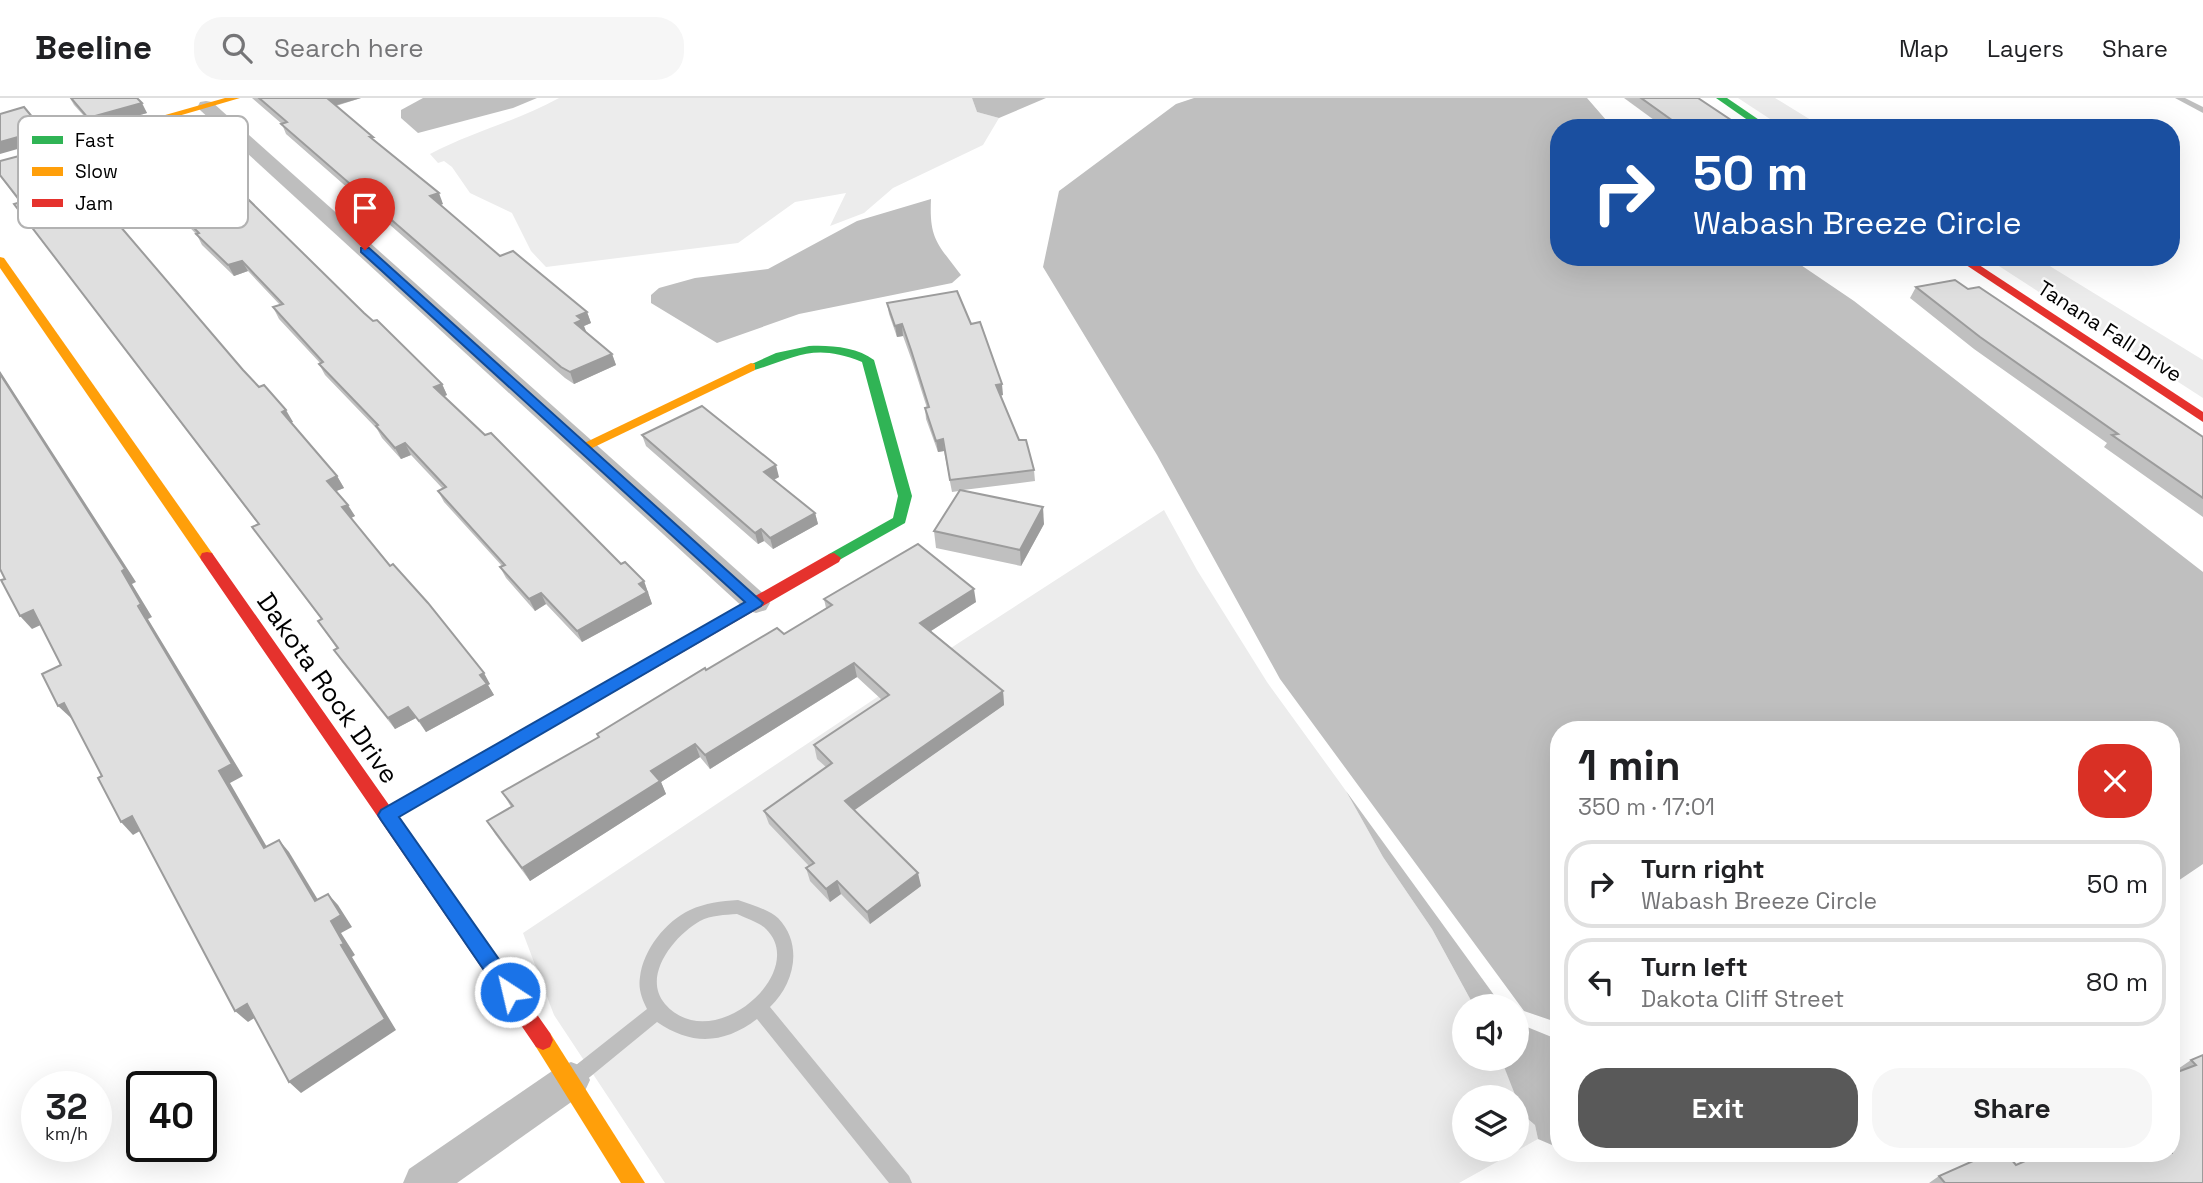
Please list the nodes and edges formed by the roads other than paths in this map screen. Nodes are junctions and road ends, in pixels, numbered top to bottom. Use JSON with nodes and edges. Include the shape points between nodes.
{"nodes":[{"id":1,"x":235,"y":98,"type":"edge"},
{"id":2,"x":1721,"y":98,"type":"edge"},
{"id":3,"x":2179,"y":98,"type":"edge"},
{"id":4,"x":206,"y":106,"type":"junction"},
{"id":5,"x":2203,"y":110,"type":"edge"},
{"id":6,"x":171,"y":116,"type":"edge"},
{"id":7,"x":217,"y":116,"type":"edge"},
{"id":8,"x":1752,"y":119,"type":"edge"},
{"id":9,"x":248,"y":144,"type":"edge"},
{"id":10,"x":18,"y":160,"type":"edge"},
{"id":11,"x":0,"y":165,"type":"edge"},
{"id":12,"x":0,"y":260,"type":"edge"},
{"id":13,"x":1973,"y":266,"type":"edge"},
{"id":14,"x":2203,"y":418,"type":"edge"},
{"id":15,"x":583,"y":447,"type":"junction"},
{"id":16,"x":756,"y":603,"type":"junction"},
{"id":17,"x":387,"y":815,"type":"junction"},
{"id":18,"x":759,"y":1008,"type":"junction"},
{"id":19,"x":659,"y":1010,"type":"junction"},
{"id":20,"x":571,"y":1080,"type":"junction"},
{"id":21,"x":423,"y":1183,"type":"edge"},
{"id":22,"x":634,"y":1183,"type":"edge"},
{"id":23,"x":902,"y":1183,"type":"edge"}],
"edges":[{"from":1,"to":4,"type":"street"},
{"from":2,"to":8,"type":"street"},
{"from":3,"to":5,"type":"lane"},
{"from":4,"to":6,"type":"street"},
{"from":4,"to":7,"type":"street"},
{"from":9,"to":15,"type":"street"},
{"from":10,"to":11,"type":"street"},
{"from":12,"to":17,"type":"street","name":"Dakota Rock Drive"},
{"from":13,"to":14,"type":"street","name":"Tanana Fall Drive"},
{"from":15,"to":16,"type":"street"},
{"from":15,"to":16,"type":"street","via":[[776,355],[810,347],[849,350],[868,360],[905,496],[900,520]]},
{"from":16,"to":17,"type":"street"},
{"from":17,"to":20,"type":"street","name":"Dakota Rock Drive"},
{"from":18,"to":19,"type":"lane","via":[[727,1026],[704,1031],[683,1027]]},
{"from":18,"to":19,"type":"lane","via":[[782,979],[785,939],[759,912],[738,907],[694,916],[660,946],[648,985]]},
{"from":18,"to":23,"type":"lane"},
{"from":19,"to":20,"type":"lane"},
{"from":20,"to":21,"type":"street"},
{"from":20,"to":22,"type":"street","name":"Dakota Rock Drive"}]}
